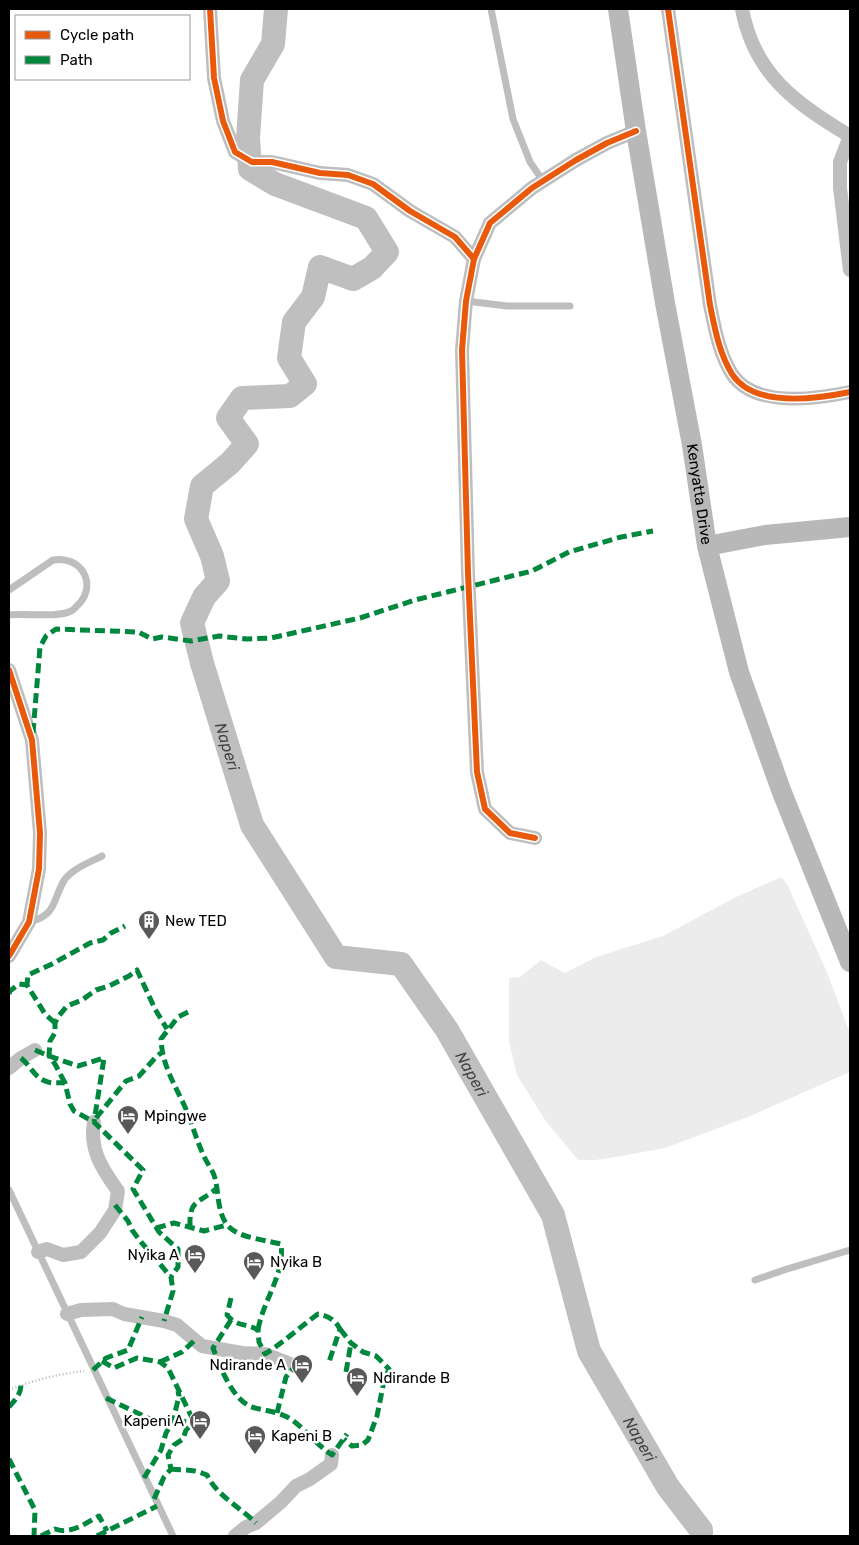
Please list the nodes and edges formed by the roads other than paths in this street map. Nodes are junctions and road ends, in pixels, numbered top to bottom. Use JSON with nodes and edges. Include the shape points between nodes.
{"nodes":[{"id":1,"x":210,"y":9,"type":"edge"},
{"id":2,"x":492,"y":9,"type":"edge"},
{"id":3,"x":618,"y":9,"type":"edge"},
{"id":4,"x":668,"y":9,"type":"edge"},
{"id":5,"x":742,"y":9,"type":"edge"},
{"id":6,"x":636,"y":131,"type":"junction"},
{"id":7,"x":850,"y":136,"type":"edge"},
{"id":8,"x":543,"y":181,"type":"junction"},
{"id":9,"x":474,"y":259,"type":"junction"},
{"id":10,"x":850,"y":270,"type":"edge"},
{"id":11,"x":466,"y":301,"type":"junction"},
{"id":12,"x":570,"y":306,"type":"dead end"},
{"id":13,"x":850,"y":392,"type":"edge"},
{"id":14,"x":850,"y":527,"type":"edge"},
{"id":15,"x":707,"y":546,"type":"junction"},
{"id":16,"x":9,"y":590,"type":"edge"},
{"id":17,"x":9,"y":615,"type":"edge"},
{"id":18,"x":9,"y":670,"type":"edge"},
{"id":19,"x":535,"y":838,"type":"dead end"},
{"id":20,"x":102,"y":856,"type":"dead end"},
{"id":21,"x":29,"y":922,"type":"junction"},
{"id":22,"x":9,"y":956,"type":"edge"},
{"id":23,"x":849,"y":957,"type":"edge"},
{"id":24,"x":35,"y":1050,"type":"dead end"},
{"id":25,"x":9,"y":1068,"type":"edge"},
{"id":26,"x":94,"y":1122,"type":"dead end"},
{"id":27,"x":9,"y":1190,"type":"edge"},
{"id":28,"x":850,"y":1250,"type":"edge"},
{"id":29,"x":38,"y":1252,"type":"junction"},
{"id":30,"x":754,"y":1280,"type":"dead end"},
{"id":31,"x":67,"y":1314,"type":"junction"},
{"id":32,"x":295,"y":1366,"type":"dead end"},
{"id":33,"x":332,"y":1455,"type":"dead end"},
{"id":34,"x":173,"y":1536,"type":"edge"},
{"id":35,"x":235,"y":1536,"type":"edge"}],
"edges":[{"from":1,"to":9,"type":"street","via":[[214,78],[223,121],[235,152],[252,162],[272,162],[320,173],[348,175],[373,184],[410,211],[455,237]]},
{"from":2,"to":8,"type":"lane","via":[[513,119],[530,162]]},
{"from":3,"to":6,"type":"main road","name":"Kenyatta Drive"},
{"from":4,"to":13,"type":"street","via":[[710,305],[725,361],[739,382],[770,397],[786,399]]},
{"from":5,"to":7,"type":"street","via":[[756,54],[783,89],[814,115]]},
{"from":6,"to":8,"type":"street","via":[[607,143]]},
{"from":6,"to":15,"type":"main road","name":"Kenyatta Drive"},
{"from":7,"to":10,"type":"street","via":[[840,162]]},
{"from":8,"to":9,"type":"street","via":[[490,223]]},
{"from":9,"to":11,"type":"street"},
{"from":11,"to":12,"type":"lane","via":[[507,306]]},
{"from":11,"to":19,"type":"street","via":[[462,350],[477,772],[485,809],[510,834]]},
{"from":14,"to":15,"type":"main road","via":[[765,535]]},
{"from":15,"to":23,"type":"main road","name":"Kenyatta Drive","via":[[740,672],[781,790]]},
{"from":16,"to":17,"type":"lane","via":[[53,560],[62,558],[77,563],[84,573],[87,589],[85,597],[73,611]]},
{"from":18,"to":21,"type":"street","via":[[32,740],[40,832],[39,869]]},
{"from":20,"to":21,"type":"lane","via":[[66,879],[52,909],[39,920]]},
{"from":21,"to":22,"type":"street"},
{"from":24,"to":25,"type":"street"},
{"from":26,"to":29,"type":"street","via":[[94,1151],[118,1191],[115,1210],[100,1233],[81,1252],[63,1255],[47,1249]]},
{"from":27,"to":29,"type":"lane"},
{"from":28,"to":30,"type":"lane"},
{"from":29,"to":31,"type":"lane"},
{"from":31,"to":32,"type":"street","via":[[80,1310],[113,1309],[177,1326],[202,1346],[265,1354]]},
{"from":31,"to":34,"type":"lane"},
{"from":33,"to":35,"type":"street","via":[[331,1464],[296,1486],[256,1523]]}]}
